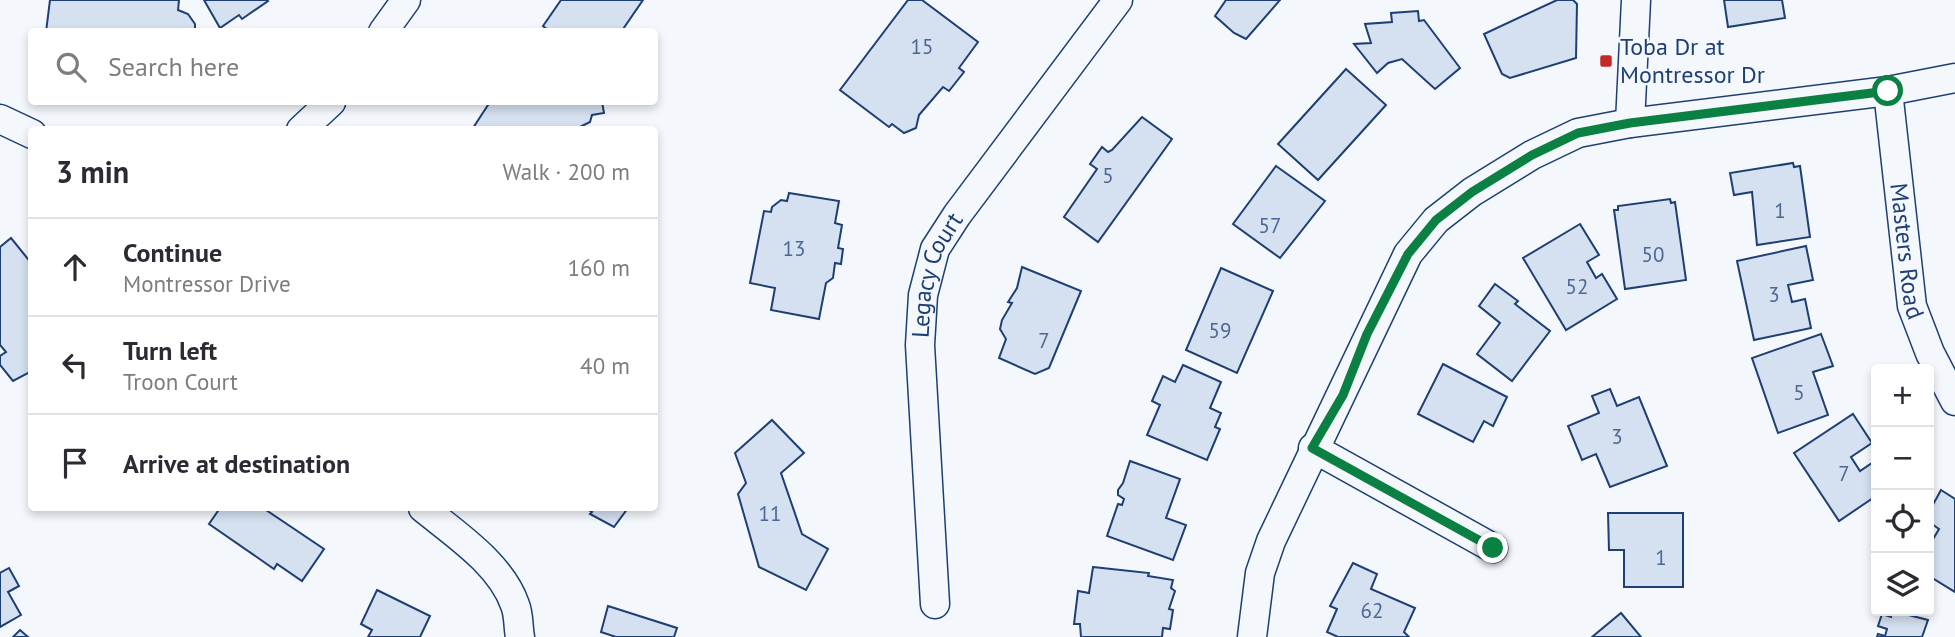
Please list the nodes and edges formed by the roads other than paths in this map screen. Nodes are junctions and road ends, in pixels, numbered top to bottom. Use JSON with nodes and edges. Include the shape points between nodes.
{"nodes":[{"id":1,"x":406,"y":0,"type":"edge"},
{"id":2,"x":1118,"y":0,"type":"edge"},
{"id":3,"x":1636,"y":0,"type":"edge"},
{"id":4,"x":386,"y":28,"type":"edge"},
{"id":5,"x":1955,"y":78,"type":"edge"},
{"id":6,"x":1888,"y":91,"type":"junction"},
{"id":7,"x":328,"y":105,"type":"edge"},
{"id":8,"x":0,"y":118,"type":"edge"},
{"id":9,"x":1630,"y":123,"type":"junction"},
{"id":10,"x":305,"y":126,"type":"edge"},
{"id":11,"x":28,"y":132,"type":"edge"},
{"id":12,"x":1955,"y":401,"type":"edge"},
{"id":13,"x":1312,"y":448,"type":"junction"},
{"id":14,"x":427,"y":511,"type":"edge"},
{"id":15,"x":1493,"y":548,"type":"dead end"},
{"id":16,"x":935,"y":604,"type":"dead end"},
{"id":17,"x":520,"y":637,"type":"edge"},
{"id":18,"x":1252,"y":637,"type":"edge"}],
"edges":[{"from":1,"to":4,"type":"street"},
{"from":2,"to":16,"type":"street","name":"Legacy Court","via":[[935,249],[922,295],[920,345]]},
{"from":3,"to":9,"type":"street"},
{"from":5,"to":6,"type":"street"},
{"from":6,"to":9,"type":"street"},
{"from":6,"to":12,"type":"street","name":"Masters Road","via":[[1912,306]]},
{"from":7,"to":10,"type":"street"},
{"from":8,"to":11,"type":"street"},
{"from":9,"to":13,"type":"street","via":[[1578,133],[1532,155],[1436,220],[1408,254],[1367,334],[1343,395]]},
{"from":13,"to":15,"type":"street"},
{"from":13,"to":18,"type":"street","via":[[1293,500],[1270,541],[1260,573]]},
{"from":14,"to":17,"type":"street","via":[[502,580],[516,606]]}]}
